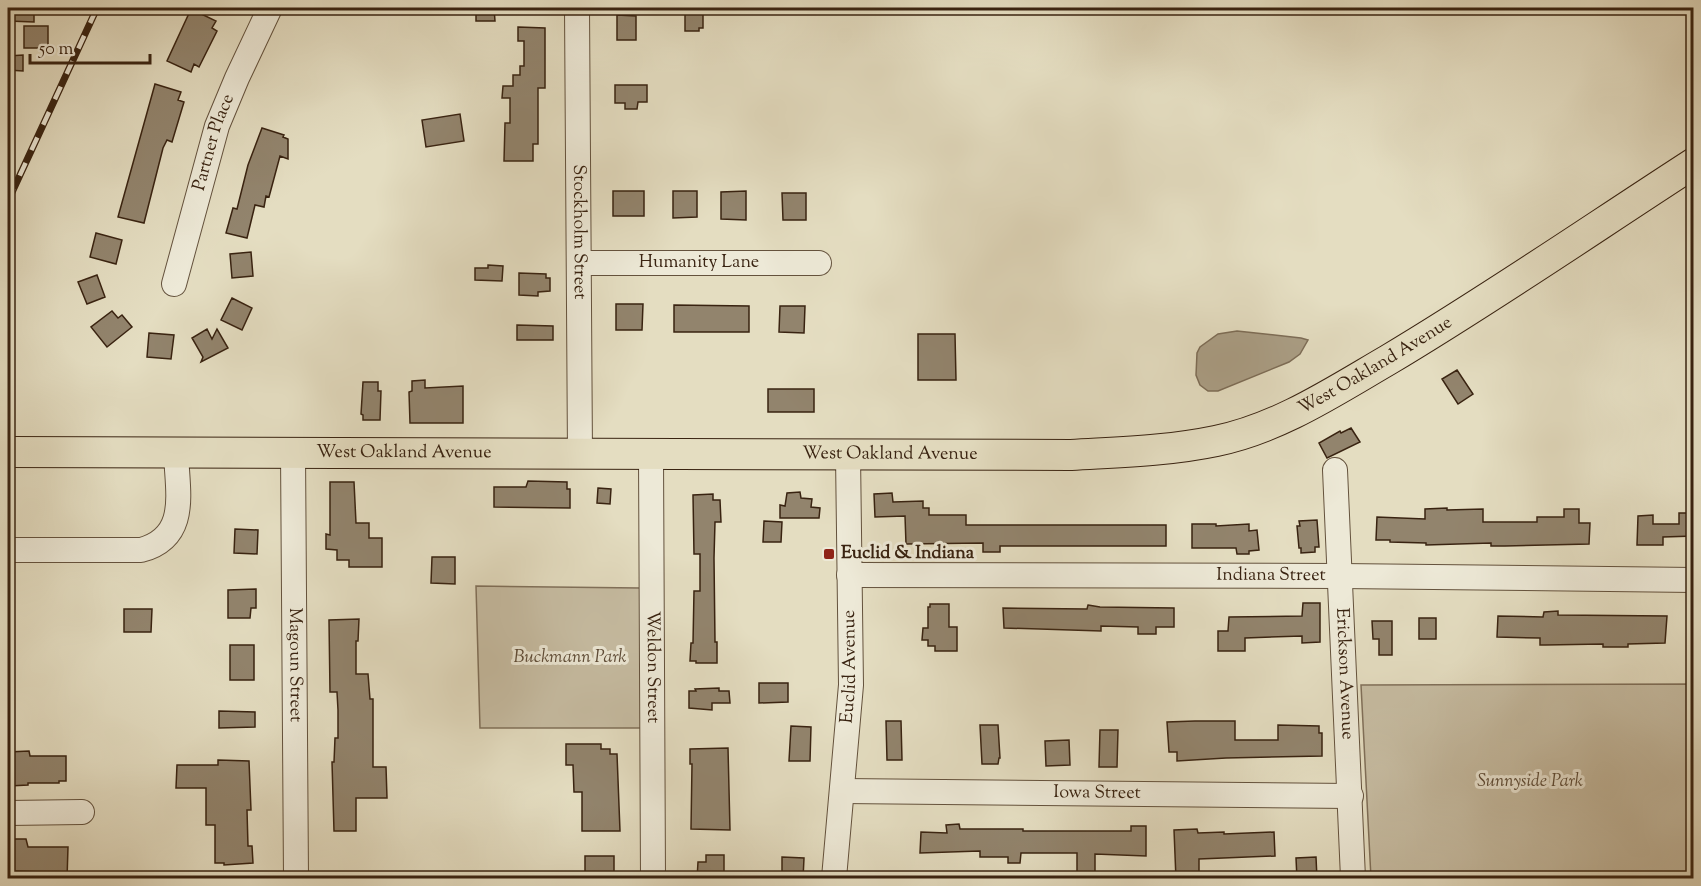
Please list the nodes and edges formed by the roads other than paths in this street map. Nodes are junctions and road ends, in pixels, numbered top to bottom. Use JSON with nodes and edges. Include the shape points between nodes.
{"nodes":[{"id":1,"x":270,"y":8,"type":"edge"},
{"id":2,"x":577,"y":8,"type":"edge"},
{"id":3,"x":1694,"y":163,"type":"edge"},
{"id":4,"x":579,"y":263,"type":"junction"},
{"id":5,"x":819,"y":263,"type":"dead end"},
{"id":6,"x":174,"y":284,"type":"dead end"},
{"id":7,"x":8,"y":452,"type":"edge"},
{"id":8,"x":176,"y":452,"type":"junction"},
{"id":9,"x":293,"y":452,"type":"junction"},
{"id":10,"x":848,"y":454,"type":"junction"},
{"id":11,"x":580,"y":455,"type":"junction"},
{"id":12,"x":651,"y":455,"type":"junction"},
{"id":13,"x":1335,"y":470,"type":"dead end"},
{"id":14,"x":8,"y":550,"type":"edge"},
{"id":15,"x":849,"y":575,"type":"junction"},
{"id":16,"x":1341,"y":576,"type":"junction"},
{"id":17,"x":1694,"y":580,"type":"edge"},
{"id":18,"x":843,"y":791,"type":"junction"},
{"id":19,"x":1351,"y":796,"type":"junction"},
{"id":20,"x":82,"y":812,"type":"dead end"},
{"id":21,"x":8,"y":813,"type":"edge"},
{"id":22,"x":296,"y":879,"type":"edge"},
{"id":23,"x":653,"y":879,"type":"edge"},
{"id":24,"x":834,"y":879,"type":"edge"},
{"id":25,"x":1353,"y":879,"type":"edge"}],
"edges":[{"from":1,"to":6,"type":"street","name":"Partner Place","via":[[217,126]]},
{"from":2,"to":4,"type":"street","name":"Stockholm Street"},
{"from":3,"to":10,"type":"main road","name":"West Oakland Avenue","via":[[1426,338],[1312,405],[1270,424],[1217,441],[1158,450],[1071,455]]},
{"from":4,"to":5,"type":"street","name":"Humanity Lane"},
{"from":4,"to":11,"type":"street","name":"Stockholm Street"},
{"from":7,"to":8,"type":"main road","name":"West Oakland Avenue"},
{"from":8,"to":9,"type":"main road","name":"West Oakland Avenue"},
{"from":8,"to":14,"type":"street","via":[[177,519],[173,530],[153,547]]},
{"from":9,"to":11,"type":"main road","name":"West Oakland Avenue"},
{"from":9,"to":22,"type":"street","name":"Magoun Street"},
{"from":10,"to":12,"type":"main road","name":"West Oakland Avenue"},
{"from":10,"to":15,"type":"street","name":"Euclid Avenue"},
{"from":11,"to":12,"type":"main road","name":"West Oakland Avenue"},
{"from":12,"to":23,"type":"street","name":"Weldon Street"},
{"from":13,"to":16,"type":"street","name":"Erickson Avenue"},
{"from":15,"to":16,"type":"street","name":"Indiana Street"},
{"from":15,"to":18,"type":"street","name":"Euclid Avenue","via":[[851,685]]},
{"from":16,"to":17,"type":"street","name":"Indiana Street"},
{"from":16,"to":19,"type":"street","name":"Erickson Avenue"},
{"from":18,"to":19,"type":"street","name":"Iowa Street"},
{"from":18,"to":24,"type":"street","name":"Euclid Avenue"},
{"from":19,"to":25,"type":"street","name":"Erickson Avenue"},
{"from":20,"to":21,"type":"street"}]}
